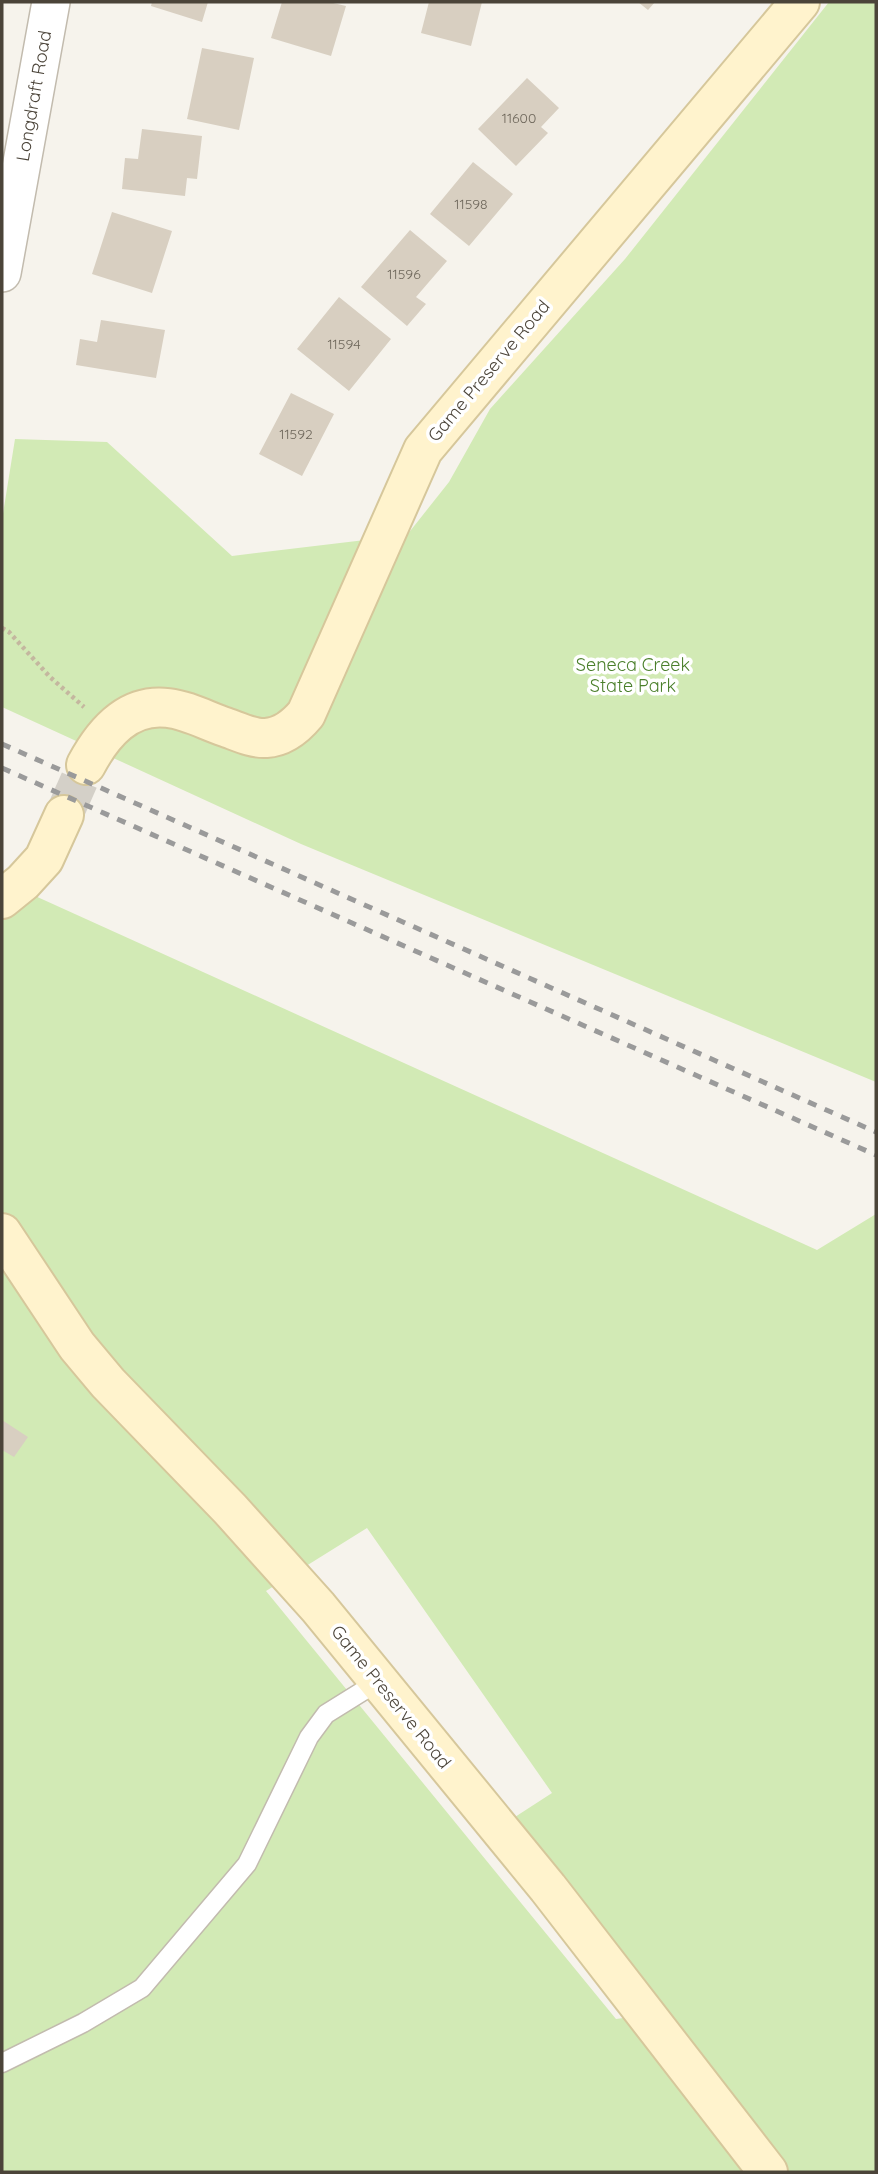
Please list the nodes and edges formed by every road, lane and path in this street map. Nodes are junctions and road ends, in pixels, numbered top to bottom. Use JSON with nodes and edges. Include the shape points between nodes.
{"nodes":[{"id":1,"x":51,"y":2,"type":"edge"},
{"id":2,"x":800,"y":2,"type":"edge"},
{"id":3,"x":2,"y":273,"type":"edge"},
{"id":4,"x":2,"y":628,"type":"edge"},
{"id":5,"x":110,"y":729,"type":"junction"},
{"id":6,"x":86,"y":765,"type":"tunnel mouth"},
{"id":7,"x":64,"y":815,"type":"tunnel mouth"},
{"id":8,"x":2,"y":899,"type":"edge"},
{"id":9,"x":2,"y":1233,"type":"edge"},
{"id":10,"x":379,"y":1681,"type":"junction"},
{"id":11,"x":2,"y":2063,"type":"edge"},
{"id":12,"x":768,"y":2172,"type":"edge"}],
"edges":[{"from":1,"to":3,"type":"street","name":"Longdraft Road"},
{"from":2,"to":5,"type":"street","name":"Game Preserve Road","via":[[423,450],[297,725],[265,738],[171,708],[153,707],[124,717]]},
{"from":4,"to":5,"type":"path"},
{"from":5,"to":6,"type":"street","name":"Game Preserve Road"},
{"from":7,"to":8,"type":"street","via":[[44,859]]},
{"from":9,"to":10,"type":"street","name":"Game Preserve Road","via":[[92,1364],[230,1509]]},
{"from":10,"to":11,"type":"lane","via":[[326,1714],[309,1737],[247,1864],[142,1988]]},
{"from":10,"to":12,"type":"street","name":"Game Preserve Road","via":[[548,1888]]}]}
